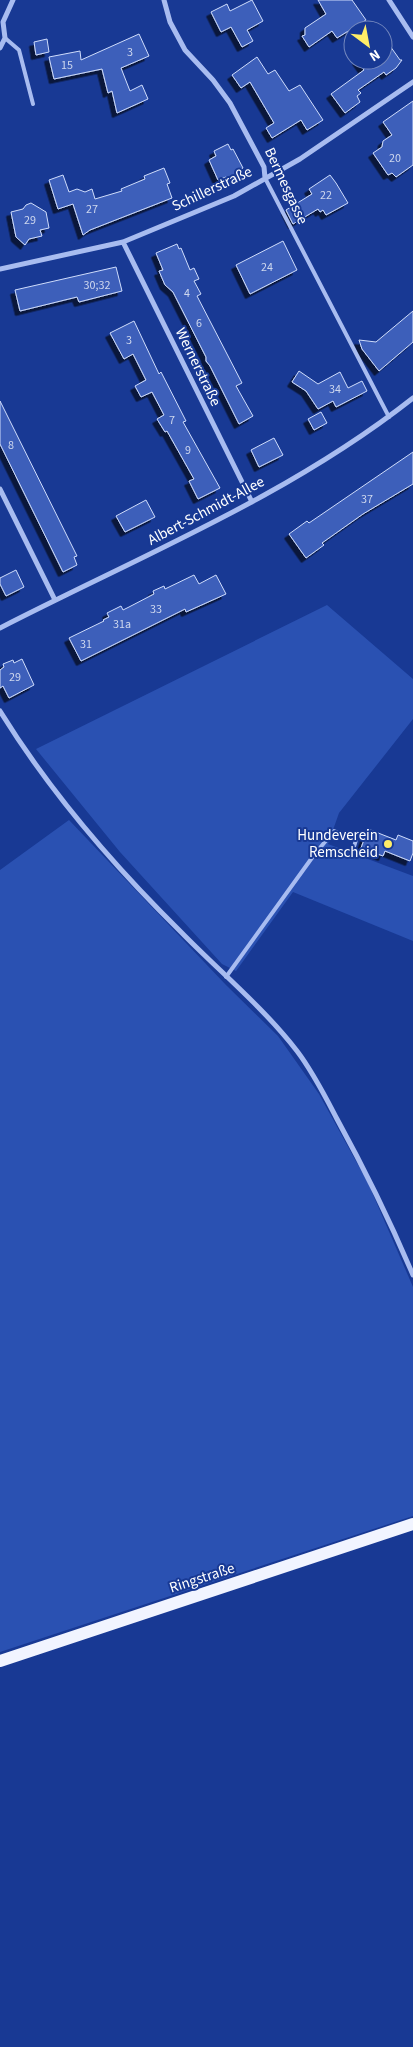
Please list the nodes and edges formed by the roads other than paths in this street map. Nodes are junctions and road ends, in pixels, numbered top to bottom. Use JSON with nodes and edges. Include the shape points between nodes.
{"nodes":[{"id":1,"x":13,"y":0,"type":"edge"},
{"id":2,"x":164,"y":0,"type":"edge"},
{"id":3,"x":389,"y":0,"type":"edge"},
{"id":4,"x":413,"y":37,"type":"edge"},
{"id":5,"x":5,"y":38,"type":"junction"},
{"id":6,"x":0,"y":48,"type":"edge"},
{"id":7,"x":413,"y":82,"type":"edge"},
{"id":8,"x":33,"y":104,"type":"dead end"},
{"id":9,"x":265,"y":178,"type":"junction"},
{"id":10,"x":123,"y":242,"type":"junction"},
{"id":11,"x":0,"y":269,"type":"edge"},
{"id":12,"x":413,"y":398,"type":"edge"},
{"id":13,"x":389,"y":417,"type":"junction"},
{"id":14,"x":0,"y":489,"type":"edge"},
{"id":15,"x":252,"y":502,"type":"junction"},
{"id":16,"x":55,"y":600,"type":"junction"},
{"id":17,"x":0,"y":628,"type":"edge"},
{"id":18,"x":0,"y":711,"type":"edge"},
{"id":19,"x":353,"y":850,"type":"dead end"},
{"id":20,"x":226,"y":977,"type":"junction"},
{"id":21,"x":413,"y":1275,"type":"edge"},
{"id":22,"x":413,"y":1524,"type":"edge"},
{"id":23,"x":0,"y":1661,"type":"edge"}],
"edges":[{"from":1,"to":5,"type":"street","via":[[3,22]]},
{"from":2,"to":9,"type":"street","name":"Bermesgasse","via":[[170,22],[185,50],[230,103],[264,167]]},
{"from":3,"to":4,"type":"street"},
{"from":5,"to":6,"type":"street"},
{"from":5,"to":8,"type":"lane","via":[[19,50]]},
{"from":7,"to":9,"type":"street","name":"Schillerstraße","via":[[300,159]]},
{"from":9,"to":10,"type":"street","name":"Schillerstraße","via":[[234,196]]},
{"from":9,"to":13,"type":"lane","name":"Bermesgasse"},
{"from":10,"to":11,"type":"street","name":"Schillerstraße"},
{"from":10,"to":15,"type":"street","name":"Wernerstraße"},
{"from":12,"to":13,"type":"street","name":"Albert-Schmidt-Allee"},
{"from":13,"to":15,"type":"street","name":"Albert-Schmidt-Allee","via":[[302,474]]},
{"from":14,"to":16,"type":"street"},
{"from":15,"to":16,"type":"street","name":"Albert-Schmidt-Allee"},
{"from":16,"to":17,"type":"street","name":"Albert-Schmidt-Allee"},
{"from":18,"to":20,"type":"street","via":[[24,749],[75,816],[179,931]]},
{"from":19,"to":20,"type":"lane","via":[[356,840],[334,831]]},
{"from":20,"to":21,"type":"street","via":[[281,1032],[303,1060],[369,1176]]},
{"from":22,"to":23,"type":"main road","name":"Ringstraße"}]}
